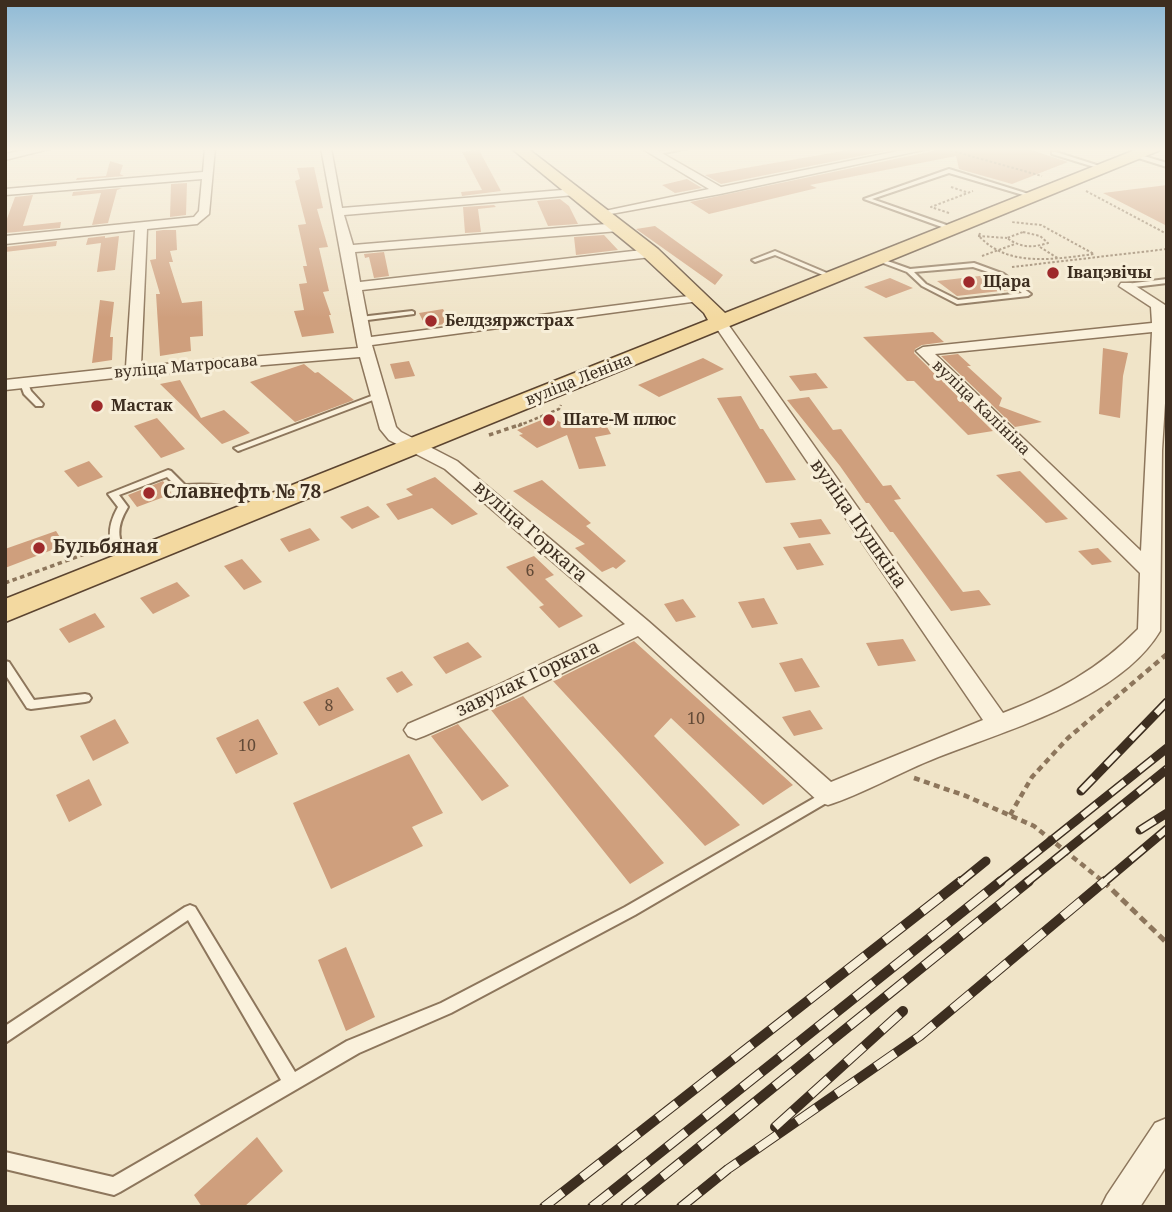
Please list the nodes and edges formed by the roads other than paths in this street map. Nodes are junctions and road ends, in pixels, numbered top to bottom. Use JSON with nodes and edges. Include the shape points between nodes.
{"nodes":[{"id":1,"x":204,"y":205,"type":"edge"},
{"id":2,"x":336,"y":205,"type":"edge"},
{"id":3,"x":421,"y":205,"type":"edge"},
{"id":4,"x":592,"y":205,"type":"edge"},
{"id":5,"x":652,"y":205,"type":"edge"},
{"id":6,"x":886,"y":205,"type":"edge"},
{"id":7,"x":1011,"y":205,"type":"edge"},
{"id":8,"x":337,"y":212,"type":"junction"},
{"id":9,"x":604,"y":214,"type":"junction"},
{"id":10,"x":957,"y":226,"type":"junction"},
{"id":11,"x":619,"y":227,"type":"junction"},
{"id":12,"x":141,"y":228,"type":"junction"},
{"id":13,"x":5,"y":240,"type":"edge"},
{"id":14,"x":348,"y":249,"type":"junction"},
{"id":15,"x":651,"y":253,"type":"junction"},
{"id":16,"x":877,"y":259,"type":"junction"},
{"id":17,"x":755,"y":260,"type":"dead end"},
{"id":18,"x":909,"y":271,"type":"junction"},
{"id":19,"x":832,"y":277,"type":"junction"},
{"id":20,"x":1167,"y":281,"type":"edge"},
{"id":21,"x":1126,"y":286,"type":"joint"},
{"id":22,"x":355,"y":287,"type":"junction"},
{"id":23,"x":699,"y":297,"type":"junction"},
{"id":24,"x":412,"y":313,"type":"dead end"},
{"id":25,"x":360,"y":319,"type":"junction"},
{"id":26,"x":720,"y":323,"type":"junction"},
{"id":27,"x":1158,"y":327,"type":"junction"},
{"id":28,"x":365,"y":347,"type":"junction"},
{"id":29,"x":1163,"y":358,"type":"edge"},
{"id":30,"x":133,"y":371,"type":"junction"},
{"id":31,"x":24,"y":383,"type":"junction"},
{"id":32,"x":5,"y":385,"type":"edge"},
{"id":33,"x":377,"y":397,"type":"junction"},
{"id":34,"x":38,"y":404,"type":"dead end"},
{"id":35,"x":415,"y":446,"type":"junction"},
{"id":36,"x":237,"y":448,"type":"dead end"},
{"id":37,"x":263,"y":506,"type":"junction"},
{"id":38,"x":124,"y":563,"type":"junction"},
{"id":39,"x":1150,"y":571,"type":"junction"},
{"id":40,"x":5,"y":611,"type":"edge"},
{"id":41,"x":640,"y":626,"type":"junction"},
{"id":42,"x":5,"y":665,"type":"edge"},
{"id":43,"x":85,"y":698,"type":"dead end"},
{"id":44,"x":998,"y":724,"type":"junction"},
{"id":45,"x":415,"y":730,"type":"dead end"},
{"id":46,"x":828,"y":795,"type":"junction"},
{"id":47,"x":5,"y":1035,"type":"edge"},
{"id":48,"x":292,"y":1083,"type":"junction"},
{"id":49,"x":1167,"y":1135,"type":"edge"},
{"id":50,"x":5,"y":1160,"type":"edge"},
{"id":51,"x":1119,"y":1207,"type":"edge"}],
"edges":[{"from":1,"to":12,"type":"street","via":[[203,217],[187,223]]},
{"from":2,"to":8,"type":"street","name":"вуліца Горкага"},
{"from":3,"to":8,"type":"street"},
{"from":4,"to":9,"type":"main road"},
{"from":5,"to":9,"type":"street"},
{"from":6,"to":10,"type":"lane"},
{"from":7,"to":10,"type":"main road","name":"вуліца Леніна"},
{"from":8,"to":14,"type":"street","name":"вуліца Горкага"},
{"from":9,"to":11,"type":"main road"},
{"from":10,"to":16,"type":"main road","name":"вуліца Леніна"},
{"from":11,"to":14,"type":"street"},
{"from":11,"to":15,"type":"main road"},
{"from":12,"to":13,"type":"street"},
{"from":12,"to":30,"type":"street"},
{"from":14,"to":22,"type":"street","name":"вуліца Горкага"},
{"from":15,"to":22,"type":"street"},
{"from":15,"to":23,"type":"main road"},
{"from":16,"to":18,"type":"lane"},
{"from":16,"to":19,"type":"main road","name":"вуліца Леніна"},
{"from":17,"to":19,"type":"lane","via":[[775,253]]},
{"from":18,"to":18,"type":"lane","via":[[974,265],[1002,275],[1028,294],[957,302],[924,285]]},
{"from":19,"to":26,"type":"main road","name":"вуліца Леніна"},
{"from":20,"to":21,"type":"lane"},
{"from":21,"to":27,"type":"street","via":[[1158,305]]},
{"from":22,"to":25,"type":"street","name":"вуліца Горкага"},
{"from":23,"to":26,"type":"main road"},
{"from":23,"to":28,"type":"street","name":"вуліца Матросава"},
{"from":24,"to":25,"type":"lane"},
{"from":25,"to":28,"type":"street","name":"вуліца Горкага"},
{"from":26,"to":35,"type":"main road","name":"вуліца Леніна"},
{"from":26,"to":44,"type":"street","name":"вуліца Пушкіна"},
{"from":27,"to":29,"type":"street"},
{"from":27,"to":39,"type":"street","name":"вуліца Калініна","via":[[923,351]]},
{"from":28,"to":30,"type":"street","name":"вуліца Матросава"},
{"from":28,"to":33,"type":"street","name":"вуліца Горкага"},
{"from":29,"to":39,"type":"street","via":[[1153,450]]},
{"from":30,"to":31,"type":"street","name":"вуліца Матросава"},
{"from":31,"to":32,"type":"street","name":"вуліца Матросава"},
{"from":31,"to":34,"type":"lane"},
{"from":33,"to":35,"type":"street","name":"вуліца Горкага","via":[[388,429]]},
{"from":33,"to":36,"type":"lane"},
{"from":35,"to":37,"type":"main road","name":"вуліца Леніна"},
{"from":35,"to":41,"type":"street","name":"вуліца Горкага","via":[[451,465]]},
{"from":37,"to":38,"type":"main road","name":"вуліца Леніна"},
{"from":37,"to":38,"type":"lane","via":[[248,496],[205,486],[183,488],[168,473],[113,494],[123,507],[113,522]]},
{"from":38,"to":40,"type":"main road","name":"вуліца Леніна"},
{"from":39,"to":44,"type":"street","via":[[1149,631],[1131,653],[1070,696]]},
{"from":41,"to":45,"type":"street","name":"завулак Горкага"},
{"from":41,"to":46,"type":"street","name":"вуліца Горкага"},
{"from":42,"to":43,"type":"lane","via":[[31,705]]},
{"from":44,"to":46,"type":"street"},
{"from":46,"to":48,"type":"lane","via":[[631,911],[446,1008],[353,1047]]},
{"from":47,"to":48,"type":"lane","via":[[190,911]]},
{"from":48,"to":50,"type":"lane","via":[[114,1186]]},
{"from":49,"to":51,"type":"street"}]}
